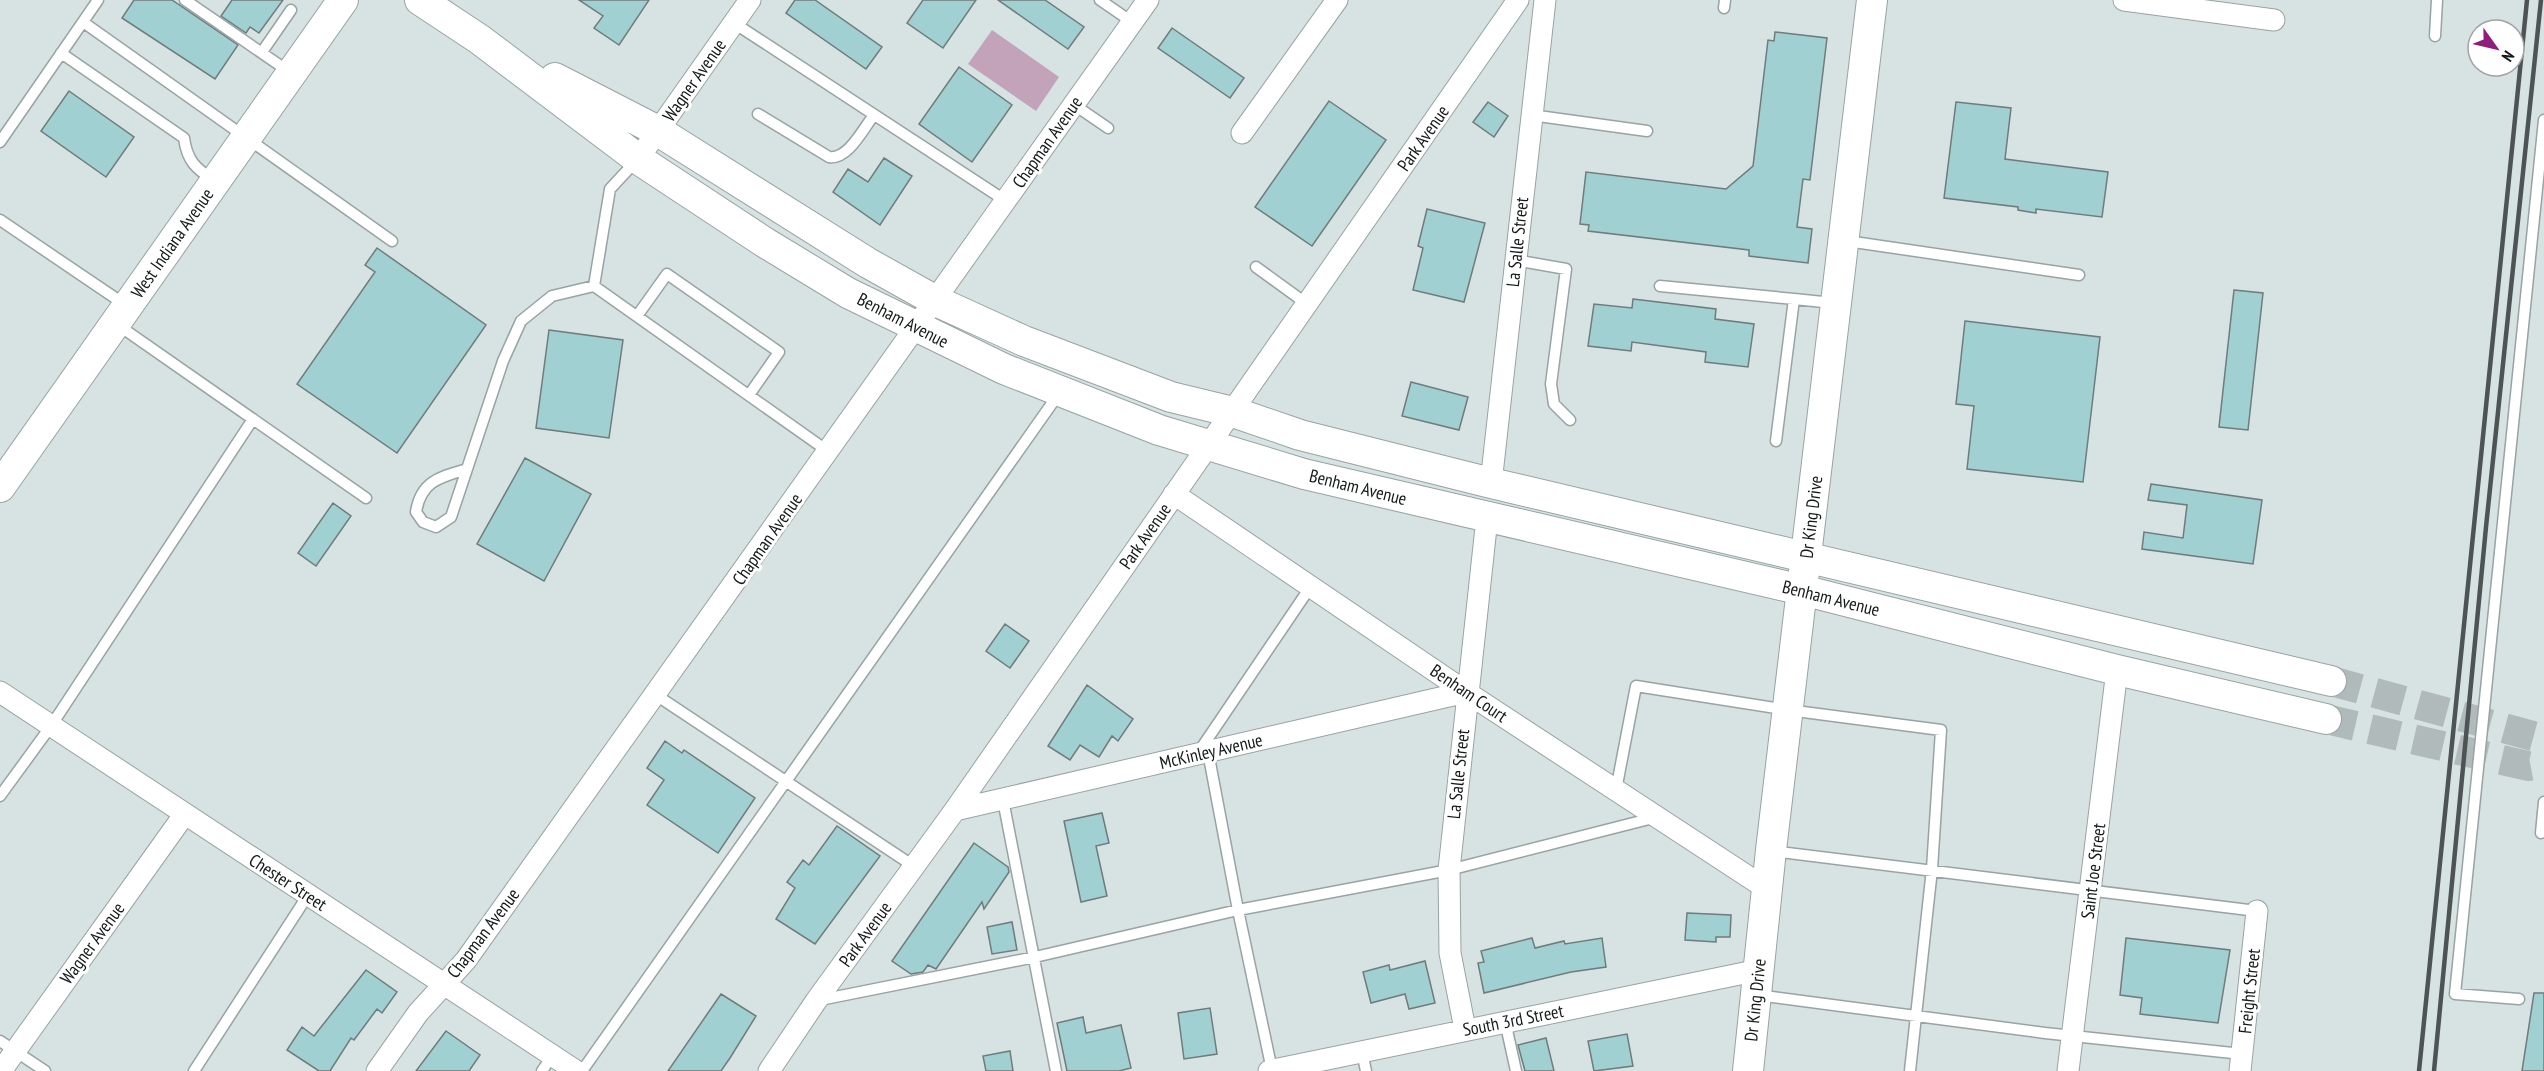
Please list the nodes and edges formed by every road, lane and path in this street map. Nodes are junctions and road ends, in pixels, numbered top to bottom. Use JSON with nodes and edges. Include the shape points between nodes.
{"nodes":[{"id":1,"x":98,"y":0,"type":"edge"},
{"id":2,"x":185,"y":0,"type":"edge"},
{"id":3,"x":343,"y":0,"type":"edge"},
{"id":4,"x":420,"y":0,"type":"edge"},
{"id":5,"x":750,"y":0,"type":"edge"},
{"id":6,"x":1101,"y":0,"type":"edge"},
{"id":7,"x":1148,"y":0,"type":"edge"},
{"id":8,"x":1337,"y":0,"type":"edge"},
{"id":9,"x":1518,"y":0,"type":"edge"},
{"id":10,"x":1545,"y":0,"type":"edge"},
{"id":11,"x":1872,"y":0,"type":"edge"},
{"id":12,"x":2124,"y":0,"type":"edge"},
{"id":13,"x":2437,"y":0,"type":"edge"},
{"id":14,"x":2186,"y":4,"type":"edge"},
{"id":15,"x":291,"y":10,"type":"dead end"},
{"id":16,"x":2274,"y":20,"type":"dead end"},
{"id":17,"x":83,"y":22,"type":"junction"},
{"id":18,"x":1132,"y":22,"type":"junction"},
{"id":19,"x":734,"y":23,"type":"junction"},
{"id":20,"x":2434,"y":36,"type":"dead end"},
{"id":21,"x":479,"y":39,"type":"junction"},
{"id":22,"x":262,"y":52,"type":"junction"},
{"id":23,"x":61,"y":53,"type":"junction"},
{"id":24,"x":292,"y":73,"type":"junction"},
{"id":25,"x":1073,"y":104,"type":"junction"},
{"id":26,"x":758,"y":114,"type":"dead end"},
{"id":27,"x":874,"y":115,"type":"junction"},
{"id":28,"x":1531,"y":115,"type":"junction"},
{"id":29,"x":2544,"y":120,"type":"edge"},
{"id":30,"x":1108,"y":128,"type":"dead end"},
{"id":31,"x":658,"y":131,"type":"junction"},
{"id":32,"x":1647,"y":131,"type":"dead end"},
{"id":33,"x":1242,"y":133,"type":"dead end"},
{"id":34,"x":245,"y":139,"type":"junction"},
{"id":35,"x":0,"y":142,"type":"edge"},
{"id":36,"x":638,"y":159,"type":"junction"},
{"id":37,"x":216,"y":181,"type":"junction"},
{"id":38,"x":1006,"y":201,"type":"junction"},
{"id":39,"x":0,"y":220,"type":"edge"},
{"id":40,"x":392,"y":241,"type":"dead end"},
{"id":41,"x":1843,"y":241,"type":"junction"},
{"id":42,"x":1515,"y":260,"type":"junction"},
{"id":43,"x":1256,"y":267,"type":"dead end"},
{"id":44,"x":2079,"y":275,"type":"dead end"},
{"id":45,"x":594,"y":286,"type":"junction"},
{"id":46,"x":1660,"y":286,"type":"dead end"},
{"id":47,"x":1794,"y":299,"type":"junction"},
{"id":48,"x":936,"y":301,"type":"junction"},
{"id":49,"x":1836,"y":303,"type":"junction"},
{"id":50,"x":1307,"y":304,"type":"junction"},
{"id":51,"x":121,"y":314,"type":"junction"},
{"id":52,"x":637,"y":316,"type":"junction"},
{"id":53,"x":917,"y":328,"type":"junction"},
{"id":54,"x":1060,"y":393,"type":"junction"},
{"id":55,"x":749,"y":395,"type":"junction"},
{"id":56,"x":1233,"y":412,"type":"junction"},
{"id":57,"x":253,"y":419,"type":"junction"},
{"id":58,"x":1570,"y":420,"type":"dead end"},
{"id":59,"x":1776,"y":441,"type":"dead end"},
{"id":60,"x":1209,"y":446,"type":"junction"},
{"id":61,"x":830,"y":452,"type":"junction"},
{"id":62,"x":467,"y":469,"type":"junction"},
{"id":63,"x":1491,"y":483,"type":"junction"},
{"id":64,"x":1,"y":485,"type":"edge"},
{"id":65,"x":1174,"y":494,"type":"junction"},
{"id":66,"x":366,"y":498,"type":"dead end"},
{"id":67,"x":1487,"y":518,"type":"junction"},
{"id":68,"x":1806,"y":559,"type":"junction"},
{"id":69,"x":1311,"y":586,"type":"junction"},
{"id":70,"x":1802,"y":590,"type":"junction"},
{"id":71,"x":2117,"y":670,"type":"junction"},
{"id":72,"x":2331,"y":681,"type":"tunnel mouth"},
{"id":73,"x":0,"y":692,"type":"edge"},
{"id":74,"x":1466,"y":692,"type":"junction"},
{"id":75,"x":656,"y":695,"type":"junction"},
{"id":76,"x":1788,"y":710,"type":"junction"},
{"id":77,"x":2326,"y":719,"type":"tunnel mouth"},
{"id":78,"x":51,"y":726,"type":"junction"},
{"id":79,"x":1202,"y":753,"type":"junction"},
{"id":80,"x":785,"y":781,"type":"junction"},
{"id":81,"x":1616,"y":790,"type":"junction"},
{"id":82,"x":0,"y":796,"type":"edge"},
{"id":83,"x":1003,"y":800,"type":"junction"},
{"id":84,"x":2544,"y":802,"type":"edge"},
{"id":85,"x":956,"y":810,"type":"junction"},
{"id":86,"x":184,"y":815,"type":"junction"},
{"id":87,"x":1657,"y":817,"type":"junction"},
{"id":88,"x":2541,"y":833,"type":"dead end"},
{"id":89,"x":1771,"y":850,"type":"junction"},
{"id":90,"x":915,"y":867,"type":"junction"},
{"id":91,"x":1932,"y":869,"type":"junction"},
{"id":92,"x":1449,"y":870,"type":"junction"},
{"id":93,"x":1767,"y":889,"type":"junction"},
{"id":94,"x":2091,"y":889,"type":"junction"},
{"id":95,"x":308,"y":895,"type":"junction"},
{"id":96,"x":1238,"y":910,"type":"junction"},
{"id":97,"x":2257,"y":911,"type":"joint"},
{"id":98,"x":1035,"y":957,"type":"junction"},
{"id":99,"x":1757,"y":982,"type":"junction"},
{"id":100,"x":444,"y":985,"type":"junction"},
{"id":101,"x":2520,"y":999,"type":"dead end"},
{"id":102,"x":816,"y":1001,"type":"junction"},
{"id":103,"x":1916,"y":1015,"type":"junction"},
{"id":104,"x":1505,"y":1021,"type":"junction"},
{"id":105,"x":1465,"y":1029,"type":"junction"},
{"id":106,"x":2073,"y":1035,"type":"junction"},
{"id":107,"x":7,"y":1046,"type":"edge"},
{"id":108,"x":1364,"y":1061,"type":"edge"},
{"id":109,"x":548,"y":1063,"type":"edge"},
{"id":110,"x":2241,"y":1063,"type":"edge"},
{"id":111,"x":1,"y":1071,"type":"edge"},
{"id":112,"x":45,"y":1071,"type":"edge"},
{"id":113,"x":194,"y":1071,"type":"edge"},
{"id":114,"x":377,"y":1071,"type":"edge"},
{"id":115,"x":576,"y":1071,"type":"edge"},
{"id":116,"x":582,"y":1071,"type":"edge"},
{"id":117,"x":769,"y":1071,"type":"edge"},
{"id":118,"x":1056,"y":1071,"type":"edge"},
{"id":119,"x":1271,"y":1071,"type":"edge"},
{"id":120,"x":1516,"y":1071,"type":"edge"},
{"id":121,"x":1748,"y":1071,"type":"edge"},
{"id":122,"x":1910,"y":1071,"type":"edge"},
{"id":123,"x":2068,"y":1071,"type":"edge"}],
"edges":[{"from":1,"to":17,"type":"lane"},
{"from":2,"to":22,"type":"lane"},
{"from":3,"to":24,"type":"main road","name":"West Indiana Avenue"},
{"from":4,"to":21,"type":"main road","name":"Benham Avenue"},
{"from":5,"to":19,"type":"street","name":"Wagner Avenue"},
{"from":6,"to":18,"type":"lane"},
{"from":7,"to":18,"type":"street","name":"Chapman Avenue"},
{"from":8,"to":33,"type":"street"},
{"from":9,"to":50,"type":"street","name":"Park Avenue"},
{"from":10,"to":28,"type":"street","name":"La Salle Street"},
{"from":11,"to":41,"type":"main road","name":"Dr King Drive"},
{"from":12,"to":14,"type":"street"},
{"from":13,"to":20,"type":"lane"},
{"from":14,"to":16,"type":"street"},
{"from":15,"to":22,"type":"lane"},
{"from":17,"to":23,"type":"lane"},
{"from":17,"to":34,"type":"lane"},
{"from":18,"to":25,"type":"street","name":"Chapman Avenue"},
{"from":19,"to":27,"type":"lane"},
{"from":19,"to":31,"type":"street","name":"Wagner Avenue"},
{"from":21,"to":31,"type":"main road","name":"Benham Avenue"},
{"from":21,"to":36,"type":"main road","name":"Benham Avenue"},
{"from":22,"to":24,"type":"lane"},
{"from":23,"to":35,"type":"lane"},
{"from":23,"to":37,"type":"lane","via":[[184,138],[186,155],[194,167]]},
{"from":24,"to":34,"type":"main road","name":"West Indiana Avenue"},
{"from":25,"to":30,"type":"lane"},
{"from":25,"to":38,"type":"street","name":"Chapman Avenue"},
{"from":26,"to":27,"type":"lane","via":[[829,158],[845,153]]},
{"from":27,"to":38,"type":"lane"},
{"from":28,"to":32,"type":"lane"},
{"from":28,"to":42,"type":"street","name":"La Salle Street"},
{"from":29,"to":101,"type":"lane","via":[[2455,993]]},
{"from":31,"to":36,"type":"street","name":"Wagner Avenue"},
{"from":31,"to":48,"type":"main road","name":"Benham Avenue","via":[[868,263]]},
{"from":34,"to":37,"type":"main road","name":"West Indiana Avenue"},
{"from":34,"to":40,"type":"lane"},
{"from":36,"to":45,"type":"lane","via":[[610,189]]},
{"from":36,"to":53,"type":"main road","name":"Benham Avenue","via":[[848,293]]},
{"from":37,"to":51,"type":"main road","name":"West Indiana Avenue"},
{"from":38,"to":48,"type":"street","name":"Chapman Avenue"},
{"from":39,"to":51,"type":"lane"},
{"from":41,"to":44,"type":"lane"},
{"from":41,"to":49,"type":"main road","name":"Dr King Drive"},
{"from":42,"to":58,"type":"lane","via":[[1566,269],[1551,384],[1554,404]]},
{"from":42,"to":63,"type":"street","name":"La Salle Street"},
{"from":43,"to":50,"type":"lane"},
{"from":45,"to":52,"type":"lane"},
{"from":45,"to":62,"type":"lane","via":[[552,296],[521,321],[503,361]]},
{"from":46,"to":47,"type":"lane"},
{"from":47,"to":49,"type":"lane"},
{"from":47,"to":59,"type":"lane"},
{"from":48,"to":53,"type":"street","name":"Chapman Avenue"},
{"from":48,"to":56,"type":"main road","name":"Benham Avenue","via":[[1094,369],[1171,397]]},
{"from":49,"to":68,"type":"main road","name":"Dr King Drive"},
{"from":50,"to":56,"type":"street","name":"Park Avenue"},
{"from":51,"to":57,"type":"lane"},
{"from":51,"to":64,"type":"main road","name":"West Indiana Avenue"},
{"from":52,"to":55,"type":"lane"},
{"from":52,"to":55,"type":"lane","via":[[667,274],[779,352]]},
{"from":53,"to":54,"type":"main road","name":"Benham Avenue"},
{"from":53,"to":61,"type":"street","name":"Chapman Avenue"},
{"from":54,"to":60,"type":"main road","name":"Benham Avenue"},
{"from":54,"to":80,"type":"lane"},
{"from":55,"to":61,"type":"lane"},
{"from":56,"to":60,"type":"street","name":"Park Avenue"},
{"from":56,"to":63,"type":"main road","name":"Benham Avenue","via":[[1300,435]]},
{"from":57,"to":66,"type":"lane"},
{"from":57,"to":78,"type":"lane"},
{"from":60,"to":65,"type":"street","name":"Park Avenue"},
{"from":60,"to":67,"type":"main road","name":"Benham Avenue","via":[[1304,474]]},
{"from":61,"to":75,"type":"street","name":"Chapman Avenue"},
{"from":62,"to":62,"type":"lane","via":[[435,479],[418,498],[416,512],[423,522],[436,527],[451,517]]},
{"from":63,"to":68,"type":"main road","name":"Benham Avenue"},
{"from":65,"to":69,"type":"street","name":"Benham Court"},
{"from":65,"to":85,"type":"street","name":"Park Avenue"},
{"from":67,"to":70,"type":"main road","name":"Benham Avenue"},
{"from":67,"to":74,"type":"street","name":"La Salle Street"},
{"from":68,"to":70,"type":"main road","name":"Dr King Drive"},
{"from":68,"to":72,"type":"main road","name":"Benham Avenue"},
{"from":69,"to":74,"type":"street","name":"Benham Court"},
{"from":69,"to":79,"type":"lane"},
{"from":70,"to":71,"type":"main road","name":"Benham Avenue"},
{"from":70,"to":76,"type":"main road","name":"Dr King Drive"},
{"from":71,"to":77,"type":"main road","name":"Benham Avenue"},
{"from":71,"to":94,"type":"street","name":"Saint Joe Street"},
{"from":73,"to":78,"type":"street","name":"Chester Street"},
{"from":74,"to":79,"type":"street","name":"McKinley Avenue"},
{"from":74,"to":81,"type":"street","name":"Benham Court"},
{"from":74,"to":92,"type":"street","name":"La Salle Street"},
{"from":75,"to":80,"type":"lane"},
{"from":75,"to":100,"type":"street","name":"Chapman Avenue","via":[[466,960]]},
{"from":76,"to":81,"type":"lane","via":[[1636,687]]},
{"from":76,"to":89,"type":"main road","name":"Dr King Drive"},
{"from":76,"to":91,"type":"lane","via":[[1941,730]]},
{"from":78,"to":82,"type":"lane"},
{"from":78,"to":86,"type":"street","name":"Chester Street"},
{"from":79,"to":83,"type":"street","name":"McKinley Avenue"},
{"from":79,"to":96,"type":"lane"},
{"from":80,"to":90,"type":"lane"},
{"from":80,"to":116,"type":"lane"},
{"from":81,"to":87,"type":"street","name":"Benham Court"},
{"from":83,"to":85,"type":"street","name":"McKinley Avenue"},
{"from":83,"to":98,"type":"lane"},
{"from":84,"to":88,"type":"lane"},
{"from":85,"to":90,"type":"street","name":"Park Avenue"},
{"from":86,"to":95,"type":"street","name":"Chester Street"},
{"from":86,"to":107,"type":"street","name":"Wagner Avenue"},
{"from":87,"to":92,"type":"lane"},
{"from":87,"to":93,"type":"street","name":"Benham Court"},
{"from":89,"to":91,"type":"lane"},
{"from":89,"to":93,"type":"main road","name":"Dr King Drive"},
{"from":90,"to":102,"type":"street","name":"Park Avenue"},
{"from":91,"to":94,"type":"lane"},
{"from":91,"to":103,"type":"lane"},
{"from":92,"to":96,"type":"lane"},
{"from":92,"to":105,"type":"street","name":"La Salle Street","via":[[1450,953]]},
{"from":93,"to":99,"type":"main road","name":"Dr King Drive"},
{"from":94,"to":97,"type":"lane"},
{"from":94,"to":106,"type":"street","name":"Saint Joe Street"},
{"from":95,"to":100,"type":"street","name":"Chester Street"},
{"from":95,"to":113,"type":"lane"},
{"from":96,"to":98,"type":"lane"},
{"from":96,"to":119,"type":"lane"},
{"from":97,"to":110,"type":"street","name":"Freight Street"},
{"from":98,"to":102,"type":"lane"},
{"from":98,"to":118,"type":"lane"},
{"from":99,"to":103,"type":"lane"},
{"from":99,"to":104,"type":"street","name":"South 3rd Street"},
{"from":99,"to":121,"type":"main road","name":"Dr King Drive"},
{"from":100,"to":109,"type":"street","name":"Chester Street"},
{"from":100,"to":114,"type":"street","name":"Chapman Avenue","via":[[418,1012]]},
{"from":102,"to":117,"type":"street","name":"Park Avenue"},
{"from":103,"to":106,"type":"lane"},
{"from":103,"to":122,"type":"lane"},
{"from":104,"to":105,"type":"street","name":"South 3rd Street"},
{"from":104,"to":120,"type":"lane"},
{"from":105,"to":108,"type":"street","name":"South 3rd Street"},
{"from":106,"to":110,"type":"lane"},
{"from":106,"to":123,"type":"street","name":"Saint Joe Street"},
{"from":107,"to":111,"type":"street","name":"Wagner Avenue"},
{"from":107,"to":112,"type":"lane"},
{"from":108,"to":119,"type":"street","name":"South 3rd Street"},
{"from":109,"to":115,"type":"street","name":"Chester Street"}]}
